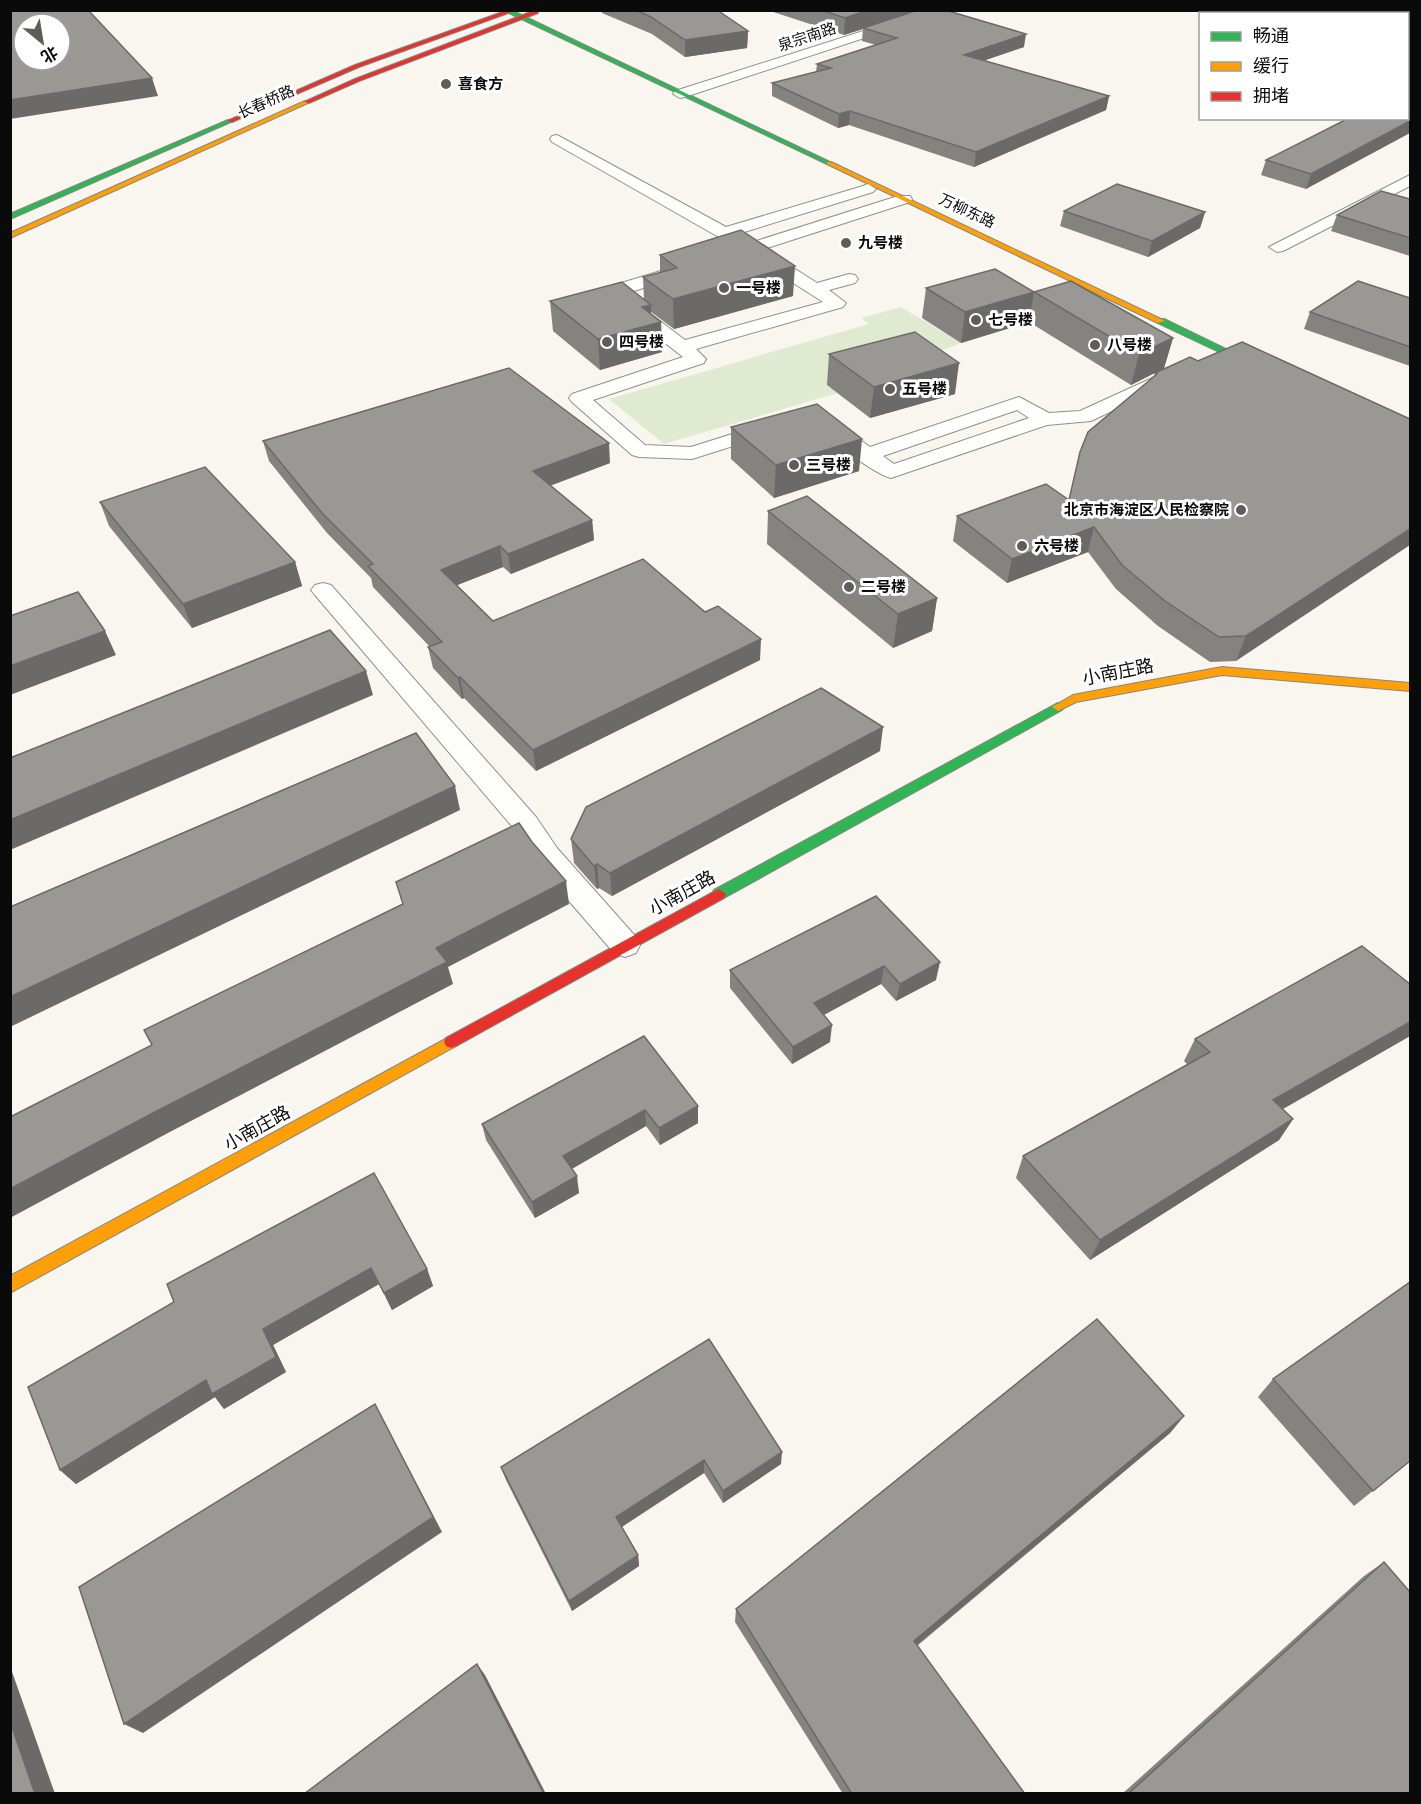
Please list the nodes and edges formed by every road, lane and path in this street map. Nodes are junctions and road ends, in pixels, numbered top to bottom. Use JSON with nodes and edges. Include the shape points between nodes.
{"nodes":[{"id":1,"x":476,"y":10,"type":"edge"},
{"id":2,"x":540,"y":10,"type":"edge"},
{"id":3,"x":944,"y":10,"type":"edge"},
{"id":4,"x":514,"y":12,"type":"edge"},
{"id":5,"x":309,"y":71,"type":"dead end"},
{"id":6,"x":680,"y":94,"type":"junction"},
{"id":7,"x":275,"y":116,"type":"junction"},
{"id":8,"x":218,"y":125,"type":"junction"},
{"id":9,"x":557,"y":139,"type":"dead end"},
{"id":10,"x":1410,"y":180,"type":"edge"},
{"id":11,"x":877,"y":187,"type":"junction"},
{"id":12,"x":904,"y":199,"type":"junction"},
{"id":13,"x":10,"y":217,"type":"edge"},
{"id":14,"x":724,"y":233,"type":"junction"},
{"id":15,"x":10,"y":236,"type":"edge"},
{"id":16,"x":1277,"y":247,"type":"dead end"},
{"id":17,"x":751,"y":248,"type":"junction"},
{"id":18,"x":730,"y":255,"type":"edge"},
{"id":19,"x":697,"y":265,"type":"edge"},
{"id":20,"x":849,"y":279,"type":"dead end"},
{"id":21,"x":814,"y":289,"type":"junction"},
{"id":22,"x":682,"y":347,"type":"junction"},
{"id":23,"x":1224,"y":350,"type":"junction"},
{"id":24,"x":1276,"y":375,"type":"edge"},
{"id":25,"x":812,"y":414,"type":"edge"},
{"id":26,"x":790,"y":422,"type":"edge"},
{"id":27,"x":323,"y":590,"type":"dead end"},
{"id":28,"x":1410,"y":687,"type":"edge"},
{"id":29,"x":625,"y":945,"type":"junction"},
{"id":30,"x":10,"y":1285,"type":"edge"}],
"edges":[{"from":1,"to":5,"type":"street","name":"长春桥路"},
{"from":2,"to":4,"type":"street","name":"长春桥路"},
{"from":3,"to":6,"type":"street","name":"泉宗南路"},
{"from":4,"to":6,"type":"street","name":"万柳东路"},
{"from":4,"to":7,"type":"street","name":"长春桥路"},
{"from":4,"to":8,"type":"street","name":"长春桥路","via":[[357,66]]},
{"from":6,"to":11,"type":"street","name":"万柳东路"},
{"from":7,"to":8,"type":"street"},
{"from":7,"to":15,"type":"street","name":"长春桥路"},
{"from":8,"to":13,"type":"street","name":"长春桥路"},
{"from":9,"to":14,"type":"street"},
{"from":10,"to":16,"type":"street"},
{"from":11,"to":12,"type":"street","name":"万柳东路"},
{"from":11,"to":14,"type":"street"},
{"from":12,"to":17,"type":"street"},
{"from":12,"to":23,"type":"street","name":"万柳东路"},
{"from":14,"to":17,"type":"street"},
{"from":17,"to":18,"type":"street"},
{"from":17,"to":21,"type":"street"},
{"from":19,"to":22,"type":"street","via":[[611,292]]},
{"from":20,"to":21,"type":"street"},
{"from":21,"to":22,"type":"street","via":[[837,303]]},
{"from":22,"to":26,"type":"street","via":[[696,359],[579,398],[668,473],[694,465],[692,453]]},
{"from":23,"to":24,"type":"street","name":"万柳东路"},
{"from":23,"to":25,"type":"street","via":[[1084,417],[1045,419],[1019,403],[867,454]]},
{"from":27,"to":29,"type":"street"},
{"from":28,"to":29,"type":"street","name":"小南庄路","via":[[1222,670],[1072,699]]},
{"from":29,"to":30,"type":"street","name":"小南庄路"}]}
